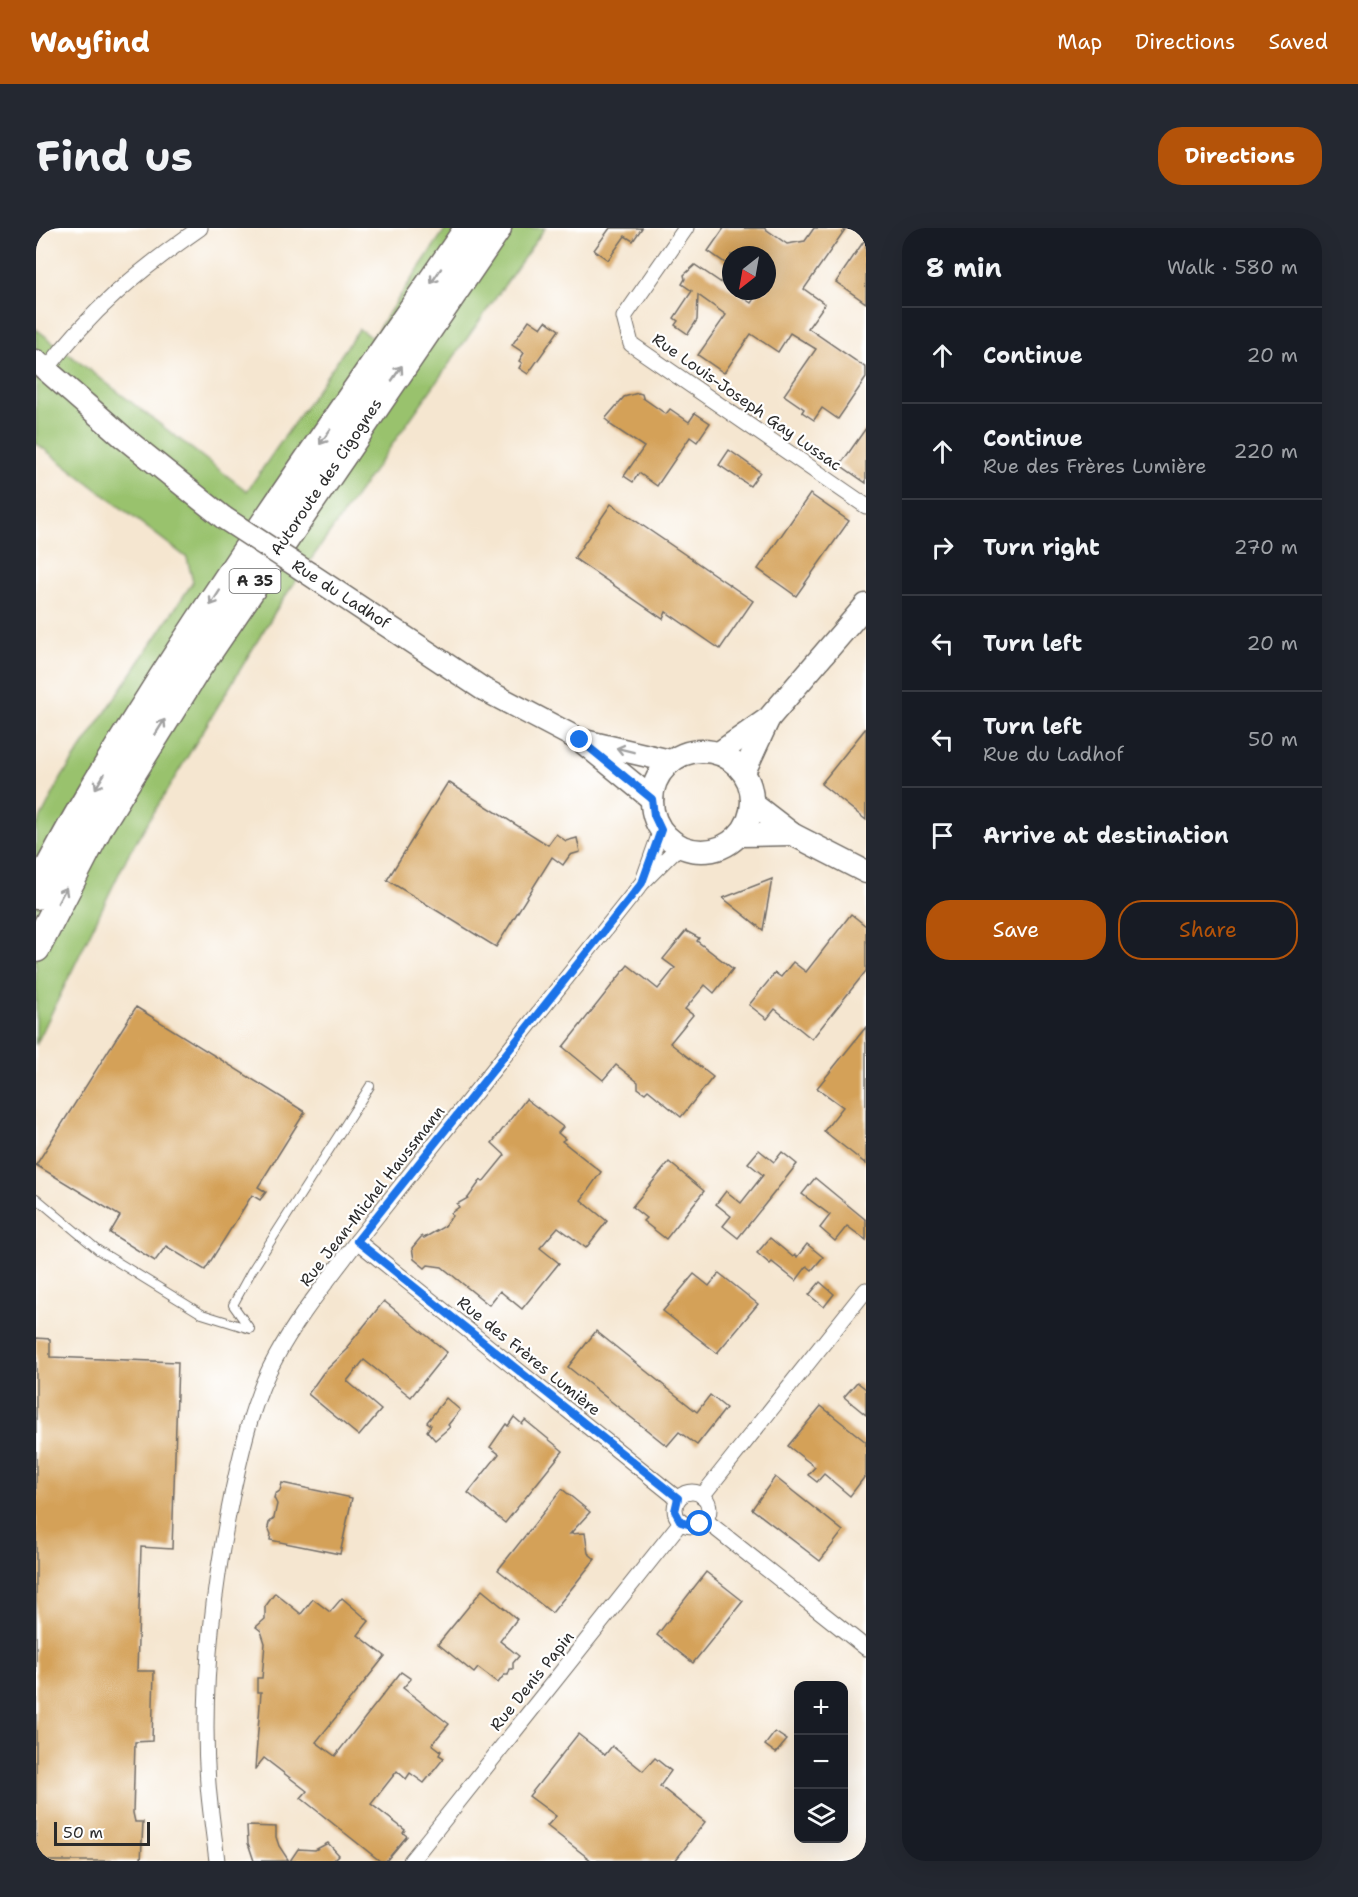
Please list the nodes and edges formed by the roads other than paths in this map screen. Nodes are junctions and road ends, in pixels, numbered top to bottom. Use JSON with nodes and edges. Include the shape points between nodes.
{"nodes":[{"id":1,"x":200,"y":228,"type":"edge"},
{"id":2,"x":469,"y":228,"type":"edge"},
{"id":3,"x":497,"y":228,"type":"edge"},
{"id":4,"x":686,"y":228,"type":"edge"},
{"id":5,"x":39,"y":372,"type":"edge"},
{"id":6,"x":866,"y":506,"type":"edge"},
{"id":7,"x":866,"y":605,"type":"edge"},
{"id":8,"x":769,"y":718,"type":"junction"},
{"id":9,"x":580,"y":740,"type":"junction"},
{"id":10,"x":719,"y":753,"type":"junction"},
{"id":11,"x":670,"y":761,"type":"junction"},
{"id":12,"x":744,"y":772,"type":"junction"},
{"id":13,"x":652,"y":799,"type":"junction"},
{"id":14,"x":753,"y":804,"type":"junction"},
{"id":15,"x":661,"y":830,"type":"junction"},
{"id":16,"x":792,"y":834,"type":"junction"},
{"id":17,"x":740,"y":835,"type":"junction"},
{"id":18,"x":679,"y":846,"type":"junction"},
{"id":19,"x":866,"y":872,"type":"edge"},
{"id":20,"x":642,"y":883,"type":"junction"},
{"id":21,"x":36,"y":895,"type":"edge"},
{"id":22,"x":36,"y":948,"type":"edge"},
{"id":23,"x":370,"y":1086,"type":"dead end"},
{"id":24,"x":36,"y":1198,"type":"edge"},
{"id":25,"x":357,"y":1241,"type":"junction"},
{"id":26,"x":866,"y":1290,"type":"edge"},
{"id":27,"x":702,"y":1496,"type":"junction"},
{"id":28,"x":678,"y":1498,"type":"junction"},
{"id":29,"x":705,"y":1520,"type":"junction"},
{"id":30,"x":681,"y":1522,"type":"junction"},
{"id":31,"x":866,"y":1648,"type":"edge"},
{"id":32,"x":217,"y":1861,"type":"edge"},
{"id":33,"x":411,"y":1861,"type":"edge"}],
"edges":[{"from":1,"to":5,"type":"street","via":[[152,261],[103,304]]},
{"from":2,"to":21,"type":"highway","name":"Autoroute des Cigognes","number":"A 35","one_way":true,"via":[[230,574],[92,794]]},
{"from":22,"to":3,"type":"highway","name":"Autoroute des Cigognes","number":"A 35","one_way":true,"via":[[100,824],[195,671]]},
{"from":4,"to":6,"type":"street","name":"Rue Louis-Joseph Gay Lussac","via":[[624,317],[631,344]]},
{"from":5,"to":9,"type":"main road","name":"Rue du Ladhof","bridge":true,"via":[[224,518],[483,689]]},
{"from":7,"to":8,"type":"main road"},
{"from":8,"to":10,"type":"main road"},
{"from":8,"to":12,"type":"main road"},
{"from":11,"to":9,"type":"main road","name":"Rue du Ladhof","one_way":true},
{"from":9,"to":13,"type":"main road","name":"Rue du Ladhof"},
{"from":10,"to":11,"type":"main road","via":[[694,751]]},
{"from":10,"to":12,"type":"main road"},
{"from":11,"to":13,"type":"main road","via":[[657,778]]},
{"from":12,"to":14,"type":"main road"},
{"from":13,"to":15,"type":"main road"},
{"from":14,"to":16,"type":"main road"},
{"from":14,"to":17,"type":"main road"},
{"from":15,"to":18,"type":"main road"},
{"from":15,"to":20,"type":"street","name":"Rue Jean-Michel Haussmann"},
{"from":16,"to":17,"type":"main road"},
{"from":16,"to":19,"type":"main road"},
{"from":17,"to":18,"type":"main road","via":[[711,851]]},
{"from":18,"to":20,"type":"street","name":"Rue Jean-Michel Haussmann"},
{"from":20,"to":25,"type":"street","name":"Rue Jean-Michel Haussmann"},
{"from":23,"to":24,"type":"lane","via":[[233,1305],[250,1329],[202,1314],[98,1250]]},
{"from":25,"to":28,"type":"street","name":"Rue des Frères Lumière"},
{"from":25,"to":32,"type":"street","name":"Rue Jean-Michel Haussmann","via":[[276,1357],[245,1436],[221,1547],[207,1680],[208,1783]]},
{"from":26,"to":27,"type":"street"},
{"from":27,"to":28,"type":"street","via":[[690,1492]]},
{"from":27,"to":29,"type":"street","via":[[709,1507]]},
{"from":28,"to":30,"type":"street","via":[[675,1511]]},
{"from":29,"to":30,"type":"street","via":[[694,1526]]},
{"from":29,"to":31,"type":"street"},
{"from":30,"to":33,"type":"street","name":"Rue Denis Papin"}]}
